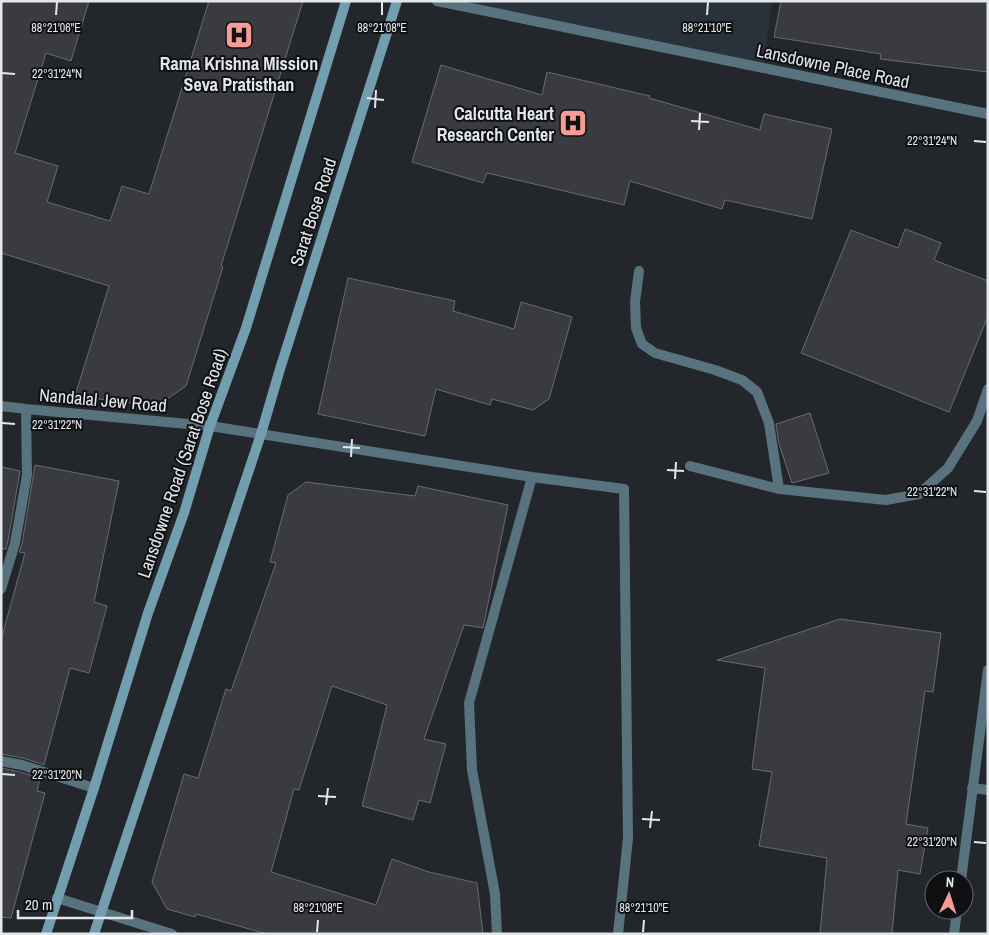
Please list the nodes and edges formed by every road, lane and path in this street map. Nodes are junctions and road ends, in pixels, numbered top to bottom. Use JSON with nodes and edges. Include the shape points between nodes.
{"nodes":[{"id":1,"x":346,"y":1,"type":"edge"},
{"id":2,"x":397,"y":1,"type":"edge"},
{"id":3,"x":437,"y":1,"type":"edge"},
{"id":4,"x":988,"y":114,"type":"edge"},
{"id":5,"x":639,"y":271,"type":"dead end"},
{"id":6,"x":988,"y":389,"type":"edge"},
{"id":7,"x":1,"y":406,"type":"edge"},
{"id":8,"x":26,"y":409,"type":"junction"},
{"id":9,"x":210,"y":426,"type":"junction"},
{"id":10,"x":261,"y":434,"type":"junction"},
{"id":11,"x":690,"y":466,"type":"dead end"},
{"id":12,"x":532,"y":477,"type":"junction"},
{"id":13,"x":779,"y":489,"type":"junction"},
{"id":14,"x":1,"y":589,"type":"edge"},
{"id":15,"x":988,"y":670,"type":"edge"},
{"id":16,"x":1,"y":761,"type":"edge"},
{"id":17,"x":94,"y":788,"type":"junction"},
{"id":18,"x":972,"y":788,"type":"junction"},
{"id":19,"x":988,"y":790,"type":"edge"},
{"id":20,"x":962,"y":870,"type":"edge"},
{"id":21,"x":57,"y":898,"type":"junction"},
{"id":22,"x":101,"y":912,"type":"junction"},
{"id":23,"x":956,"y":920,"type":"edge"},
{"id":24,"x":46,"y":934,"type":"edge"},
{"id":25,"x":94,"y":934,"type":"edge"},
{"id":26,"x":172,"y":934,"type":"edge"},
{"id":27,"x":497,"y":934,"type":"edge"},
{"id":28,"x":618,"y":934,"type":"edge"},
{"id":29,"x":954,"y":934,"type":"edge"}],
"edges":[{"from":1,"to":9,"type":"main road","name":"Lansdowne Road (Sarat Bose Road)","via":[[246,328]]},
{"from":2,"to":10,"type":"main road","name":"Sarat Bose Road"},
{"from":3,"to":4,"type":"street","name":"Lansdowne Place Road"},
{"from":5,"to":13,"type":"street","via":[[634,302],[636,328],[642,344],[655,353],[742,380],[757,392],[769,423]]},
{"from":6,"to":13,"type":"street","via":[[977,421],[948,468],[919,494],[886,500]]},
{"from":7,"to":8,"type":"street","name":"Nandalal Jew Road"},
{"from":8,"to":9,"type":"street","name":"Nandalal Jew Road"},
{"from":8,"to":14,"type":"street","via":[[27,475],[15,543]]},
{"from":9,"to":10,"type":"street","name":"Nandalal Jew Road"},
{"from":9,"to":17,"type":"main road","name":"Lansdowne Road (Sarat Bose Road)"},
{"from":10,"to":12,"type":"street","name":"Nandalal Jew Road"},
{"from":10,"to":22,"type":"main road"},
{"from":11,"to":13,"type":"street"},
{"from":12,"to":27,"type":"street","via":[[469,703],[472,770],[495,894]]},
{"from":12,"to":28,"type":"street","name":"Nandalal Jew Road","via":[[624,489],[628,838]]},
{"from":15,"to":18,"type":"street"},
{"from":16,"to":17,"type":"street"},
{"from":17,"to":21,"type":"main road","name":"Lansdowne Road (Sarat Bose Road)"},
{"from":18,"to":19,"type":"street"},
{"from":18,"to":20,"type":"street"},
{"from":21,"to":22,"type":"street"},
{"from":21,"to":24,"type":"main road","name":"Lansdowne Road (Sarat Bose Road)"},
{"from":22,"to":25,"type":"main road"},
{"from":22,"to":26,"type":"street"},
{"from":23,"to":29,"type":"street"}]}
